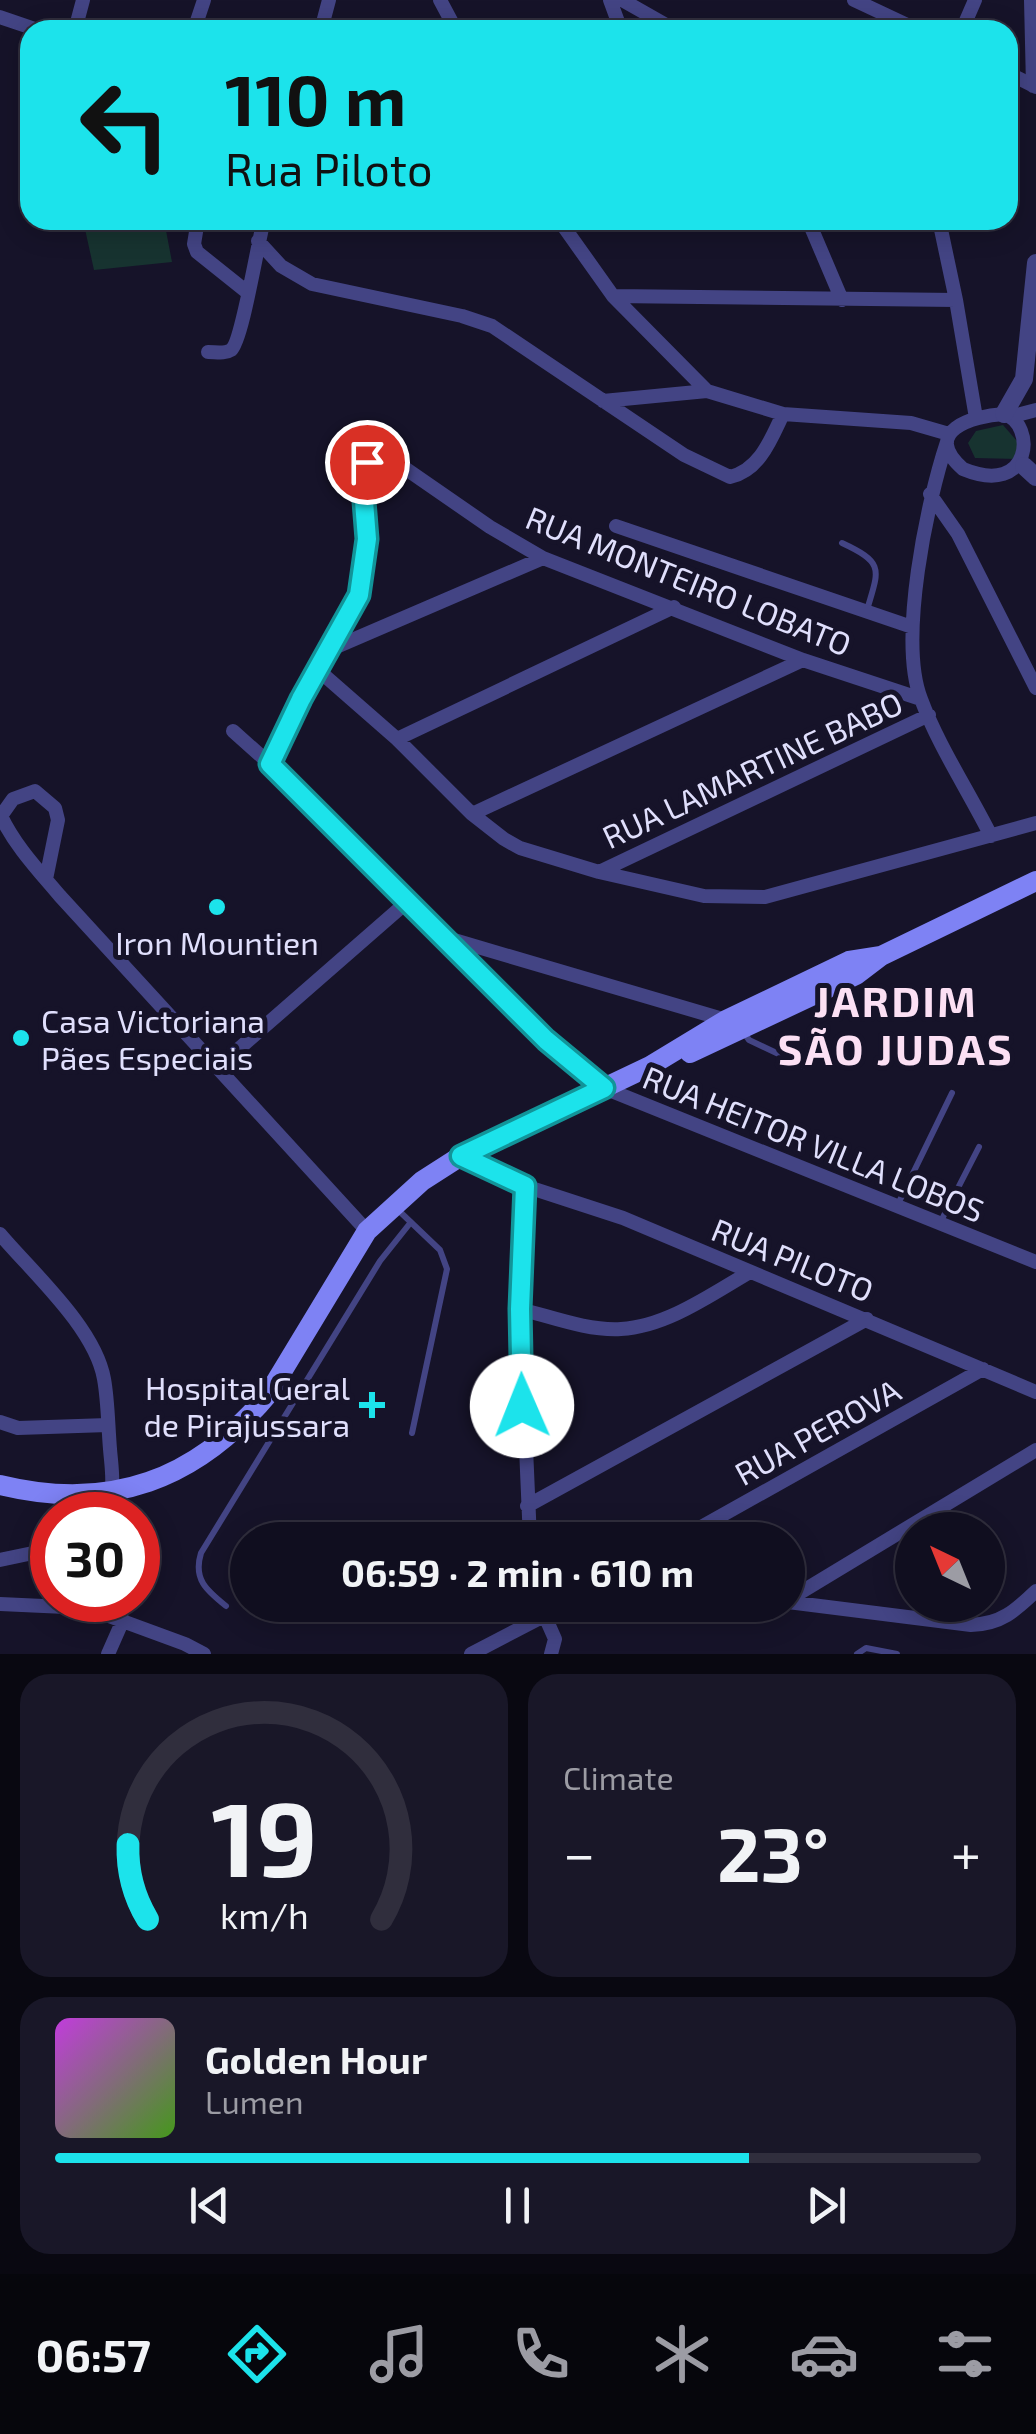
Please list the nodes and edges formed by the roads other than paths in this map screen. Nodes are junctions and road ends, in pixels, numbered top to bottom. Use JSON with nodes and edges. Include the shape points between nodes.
{"nodes":[{"id":1,"x":622,"y":0,"type":"edge"},
{"id":2,"x":854,"y":0,"type":"edge"},
{"id":3,"x":1032,"y":0,"type":"edge"},
{"id":4,"x":657,"y":20,"type":"edge"},
{"id":5,"x":897,"y":20,"type":"edge"},
{"id":6,"x":1035,"y":87,"type":"edge"},
{"id":7,"x":196,"y":230,"type":"edge"},
{"id":8,"x":261,"y":230,"type":"edge"},
{"id":9,"x":566,"y":230,"type":"edge"},
{"id":10,"x":812,"y":230,"type":"edge"},
{"id":11,"x":941,"y":230,"type":"edge"},
{"id":12,"x":258,"y":241,"type":"junction"},
{"id":13,"x":1036,"y":263,"type":"edge"},
{"id":14,"x":247,"y":292,"type":"junction"},
{"id":15,"x":613,"y":296,"type":"junction"},
{"id":16,"x":842,"y":300,"type":"junction"},
{"id":17,"x":956,"y":300,"type":"junction"},
{"id":18,"x":208,"y":352,"type":"dead end"},
{"id":19,"x":1030,"y":383,"type":"edge"},
{"id":20,"x":706,"y":391,"type":"junction"},
{"id":21,"x":603,"y":400,"type":"junction"},
{"id":22,"x":1020,"y":412,"type":"edge"},
{"id":23,"x":784,"y":414,"type":"junction"},
{"id":24,"x":976,"y":418,"type":"junction"},
{"id":25,"x":948,"y":438,"type":"junction"},
{"id":26,"x":962,"y":469,"type":"junction"},
{"id":27,"x":1030,"y":471,"type":"edge"},
{"id":28,"x":937,"y":474,"type":"junction"},
{"id":29,"x":930,"y":494,"type":"junction"},
{"id":30,"x":616,"y":526,"type":"dead end"},
{"id":31,"x":842,"y":544,"type":"dead end"},
{"id":32,"x":542,"y":558,"type":"junction"},
{"id":33,"x":674,"y":607,"type":"junction"},
{"id":34,"x":866,"y":612,"type":"junction"},
{"id":35,"x":912,"y":627,"type":"junction"},
{"id":36,"x":329,"y":650,"type":"junction"},
{"id":37,"x":804,"y":660,"type":"junction"},
{"id":38,"x":317,"y":670,"type":"junction"},
{"id":39,"x":1036,"y":688,"type":"edge"},
{"id":40,"x":921,"y":699,"type":"junction"},
{"id":41,"x":929,"y":715,"type":"junction"},
{"id":42,"x":232,"y":731,"type":"dead end"},
{"id":43,"x":397,"y":739,"type":"junction"},
{"id":44,"x":270,"y":764,"type":"junction"},
{"id":45,"x":472,"y":814,"type":"junction"},
{"id":46,"x":1036,"y":823,"type":"edge"},
{"id":47,"x":991,"y":836,"type":"junction"},
{"id":48,"x":599,"y":872,"type":"junction"},
{"id":49,"x":46,"y":879,"type":"junction"},
{"id":50,"x":1036,"y":881,"type":"edge"},
{"id":51,"x":407,"y":902,"type":"junction"},
{"id":52,"x":444,"y":937,"type":"junction"},
{"id":53,"x":734,"y":1025,"type":"junction"},
{"id":54,"x":218,"y":1067,"type":"junction"},
{"id":55,"x":806,"y":1067,"type":"dead end"},
{"id":56,"x":604,"y":1088,"type":"junction"},
{"id":57,"x":952,"y":1093,"type":"dead end"},
{"id":58,"x":979,"y":1146,"type":"dead end"},
{"id":59,"x":461,"y":1156,"type":"junction"},
{"id":60,"x":525,"y":1186,"type":"junction"},
{"id":61,"x":392,"y":1205,"type":"junction"},
{"id":62,"x":897,"y":1206,"type":"junction"},
{"id":63,"x":410,"y":1222,"type":"junction"},
{"id":64,"x":940,"y":1224,"type":"junction"},
{"id":65,"x":367,"y":1231,"type":"junction"},
{"id":66,"x":0,"y":1234,"type":"edge"},
{"id":67,"x":1036,"y":1262,"type":"edge"},
{"id":68,"x":750,"y":1272,"type":"junction"},
{"id":69,"x":520,"y":1309,"type":"junction"},
{"id":70,"x":867,"y":1320,"type":"junction"},
{"id":71,"x":982,"y":1370,"type":"junction"},
{"id":72,"x":1036,"y":1392,"type":"edge"},
{"id":73,"x":0,"y":1422,"type":"edge"},
{"id":74,"x":108,"y":1424,"type":"junction"},
{"id":75,"x":412,"y":1434,"type":"dead end"},
{"id":76,"x":1036,"y":1450,"type":"edge"},
{"id":77,"x":0,"y":1485,"type":"edge"},
{"id":78,"x":34,"y":1492,"type":"edge"},
{"id":79,"x":113,"y":1492,"type":"edge"},
{"id":80,"x":117,"y":1492,"type":"edge"},
{"id":81,"x":527,"y":1506,"type":"junction"},
{"id":82,"x":528,"y":1522,"type":"edge"},
{"id":83,"x":710,"y":1522,"type":"edge"},
{"id":84,"x":30,"y":1554,"type":"edge"},
{"id":85,"x":0,"y":1560,"type":"edge"},
{"id":86,"x":805,"y":1591,"type":"edge"},
{"id":87,"x":1036,"y":1591,"type":"edge"},
{"id":88,"x":805,"y":1603,"type":"edge"},
{"id":89,"x":0,"y":1604,"type":"edge"},
{"id":90,"x":30,"y":1605,"type":"edge"},
{"id":91,"x":226,"y":1606,"type":"dead end"},
{"id":92,"x":121,"y":1622,"type":"edge"},
{"id":93,"x":127,"y":1622,"type":"edge"},
{"id":94,"x":523,"y":1622,"type":"edge"},
{"id":95,"x":547,"y":1622,"type":"edge"},
{"id":96,"x":108,"y":1654,"type":"edge"},
{"id":97,"x":204,"y":1654,"type":"edge"},
{"id":98,"x":471,"y":1654,"type":"edge"},
{"id":99,"x":551,"y":1654,"type":"edge"},
{"id":100,"x":857,"y":1654,"type":"edge"},
{"id":101,"x":897,"y":1654,"type":"edge"}],
"edges":[{"from":1,"to":4,"type":"street"},
{"from":2,"to":5,"type":"street"},
{"from":3,"to":6,"type":"street"},
{"from":7,"to":14,"type":"street","via":[[197,252]]},
{"from":8,"to":12,"type":"street"},
{"from":9,"to":15,"type":"street"},
{"from":10,"to":16,"type":"street"},
{"from":11,"to":17,"type":"street"},
{"from":12,"to":14,"type":"street"},
{"from":12,"to":21,"type":"street","via":[[281,266],[312,284],[492,326]]},
{"from":13,"to":19,"type":"street"},
{"from":14,"to":18,"type":"street","via":[[235,347]]},
{"from":15,"to":16,"type":"street"},
{"from":15,"to":20,"type":"street"},
{"from":16,"to":17,"type":"street"},
{"from":17,"to":24,"type":"street"},
{"from":19,"to":22,"type":"street"},
{"from":20,"to":21,"type":"street"},
{"from":20,"to":23,"type":"street"},
{"from":21,"to":23,"type":"street","via":[[684,455],[730,477],[756,462]]},
{"from":22,"to":24,"type":"street"},
{"from":22,"to":27,"type":"street"},
{"from":23,"to":25,"type":"street","via":[[911,423]]},
{"from":24,"to":25,"type":"street"},
{"from":25,"to":26,"type":"street"},
{"from":25,"to":28,"type":"street"},
{"from":26,"to":27,"type":"street"},
{"from":26,"to":28,"type":"street"},
{"from":28,"to":29,"type":"street"},
{"from":29,"to":35,"type":"street"},
{"from":29,"to":39,"type":"street","via":[[964,544]]},
{"from":30,"to":34,"type":"street"},
{"from":31,"to":34,"type":"lane","via":[[876,563]]},
{"from":32,"to":33,"type":"street","name":"RUA MONTEIRO LOBATO"},
{"from":32,"to":36,"type":"street"},
{"from":32,"to":36,"type":"street","name":"RUA MONTEIRO LOBATO","via":[[390,455],[375,455],[362,476],[367,539],[359,595]]},
{"from":33,"to":37,"type":"street","name":"RUA MONTEIRO LOBATO"},
{"from":33,"to":43,"type":"street"},
{"from":34,"to":35,"type":"street"},
{"from":35,"to":40,"type":"street"},
{"from":36,"to":38,"type":"street","name":"RUA MONTEIRO LOBATO"},
{"from":37,"to":40,"type":"street","name":"RUA MONTEIRO LOBATO"},
{"from":37,"to":45,"type":"street"},
{"from":38,"to":43,"type":"street"},
{"from":38,"to":44,"type":"street","name":"RUA MONTEIRO LOBATO"},
{"from":40,"to":41,"type":"street"},
{"from":41,"to":47,"type":"street"},
{"from":41,"to":48,"type":"street","name":"RUA LAMARTINE BABO"},
{"from":42,"to":44,"type":"street","name":"RUA HEITOR VILLA LOBOS"},
{"from":43,"to":45,"type":"street"},
{"from":44,"to":51,"type":"street","name":"RUA HEITOR VILLA LOBOS"},
{"from":45,"to":48,"type":"street","via":[[520,848]]},
{"from":46,"to":47,"type":"street"},
{"from":47,"to":48,"type":"street","via":[[765,898],[704,896]]},
{"from":49,"to":49,"type":"street","via":[[58,820],[55,808],[35,792],[13,799],[1,816]]},
{"from":49,"to":54,"type":"street"},
{"from":50,"to":53,"type":"main road","via":[[856,974]]},
{"from":51,"to":52,"type":"street","name":"RUA HEITOR VILLA LOBOS"},
{"from":51,"to":54,"type":"street"},
{"from":52,"to":53,"type":"street"},
{"from":52,"to":56,"type":"street","name":"RUA HEITOR VILLA LOBOS"},
{"from":53,"to":55,"type":"lane","via":[[749,1040]]},
{"from":53,"to":56,"type":"main road","via":[[694,1051]]},
{"from":54,"to":65,"type":"street"},
{"from":56,"to":59,"type":"main road"},
{"from":56,"to":62,"type":"street","name":"RUA HEITOR VILLA LOBOS"},
{"from":57,"to":62,"type":"lane"},
{"from":58,"to":64,"type":"lane"},
{"from":59,"to":60,"type":"street","name":"RUA PILOTO"},
{"from":59,"to":61,"type":"main road"},
{"from":60,"to":68,"type":"street","name":"RUA PILOTO"},
{"from":60,"to":69,"type":"street"},
{"from":61,"to":63,"type":"lane"},
{"from":61,"to":65,"type":"main road"},
{"from":62,"to":64,"type":"street","name":"RUA HEITOR VILLA LOBOS"},
{"from":63,"to":75,"type":"lane","via":[[440,1250],[447,1269]]},
{"from":63,"to":91,"type":"lane","via":[[201,1553],[198,1578]]},
{"from":64,"to":67,"type":"street","name":"RUA HEITOR VILLA LOBOS"},
{"from":65,"to":80,"type":"main road","via":[[269,1393],[241,1424],[169,1474]]},
{"from":66,"to":74,"type":"street","via":[[90,1344],[104,1377]]},
{"from":68,"to":69,"type":"street","via":[[660,1320],[620,1329]]},
{"from":68,"to":70,"type":"street","name":"RUA PILOTO"},
{"from":69,"to":81,"type":"street"},
{"from":70,"to":71,"type":"street","name":"RUA PILOTO"},
{"from":70,"to":81,"type":"street"},
{"from":71,"to":72,"type":"street","name":"RUA PILOTO"},
{"from":71,"to":83,"type":"street","name":"RUA PEROVA"},
{"from":73,"to":74,"type":"street","via":[[18,1428]]},
{"from":74,"to":79,"type":"street"},
{"from":76,"to":86,"type":"street"},
{"from":77,"to":78,"type":"main road"},
{"from":81,"to":82,"type":"street"},
{"from":84,"to":85,"type":"street"},
{"from":87,"to":88,"type":"street","via":[[990,1624]]},
{"from":89,"to":90,"type":"street"},
{"from":92,"to":96,"type":"street"},
{"from":93,"to":97,"type":"street"},
{"from":94,"to":98,"type":"street"},
{"from":95,"to":99,"type":"street"},
{"from":100,"to":101,"type":"lane","via":[[866,1648]]}]}
